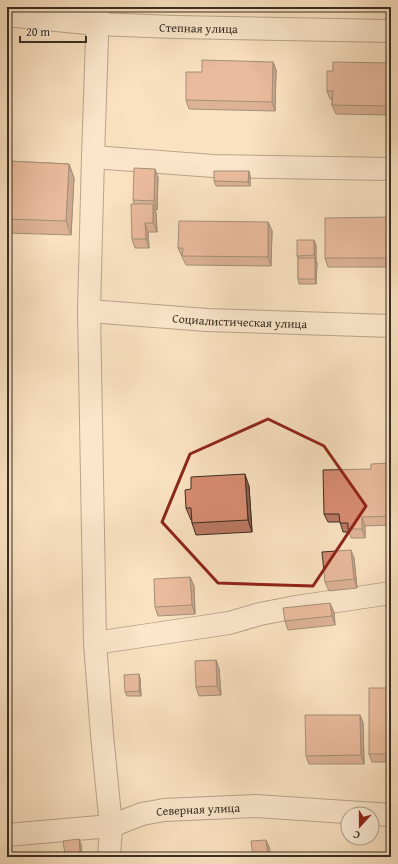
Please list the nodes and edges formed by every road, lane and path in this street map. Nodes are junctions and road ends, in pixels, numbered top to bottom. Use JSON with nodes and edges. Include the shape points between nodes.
{"nodes":[{"id":1,"x":7,"y":15,"type":"edge"},
{"id":2,"x":98,"y":16,"type":"edge"},
{"id":3,"x":391,"y":31,"type":"edge"},
{"id":4,"x":93,"y":157,"type":"junction"},
{"id":5,"x":391,"y":169,"type":"edge"},
{"id":6,"x":89,"y":310,"type":"junction"},
{"id":7,"x":391,"y":326,"type":"edge"},
{"id":8,"x":391,"y":593,"type":"edge"},
{"id":9,"x":94,"y":642,"type":"junction"},
{"id":10,"x":391,"y":815,"type":"edge"},
{"id":11,"x":111,"y":826,"type":"junction"},
{"id":12,"x":7,"y":835,"type":"edge"},
{"id":13,"x":109,"y":857,"type":"edge"}],
"edges":[{"from":1,"to":2,"type":"street","name":"Степная улица"},
{"from":2,"to":3,"type":"street","name":"Степная улица","via":[[183,27]]},
{"from":2,"to":4,"type":"street"},
{"from":4,"to":5,"type":"street","via":[[213,166]]},
{"from":4,"to":6,"type":"street"},
{"from":6,"to":7,"type":"street","name":"Социалистическая улица","via":[[207,320]]},
{"from":6,"to":9,"type":"street"},
{"from":8,"to":9,"type":"street","via":[[296,607],[229,623]]},
{"from":9,"to":11,"type":"street"},
{"from":10,"to":11,"type":"street","name":"Северная улица","via":[[248,806],[164,810],[137,816]]},
{"from":11,"to":12,"type":"street","name":"Северная улица"},
{"from":11,"to":13,"type":"street"}]}
